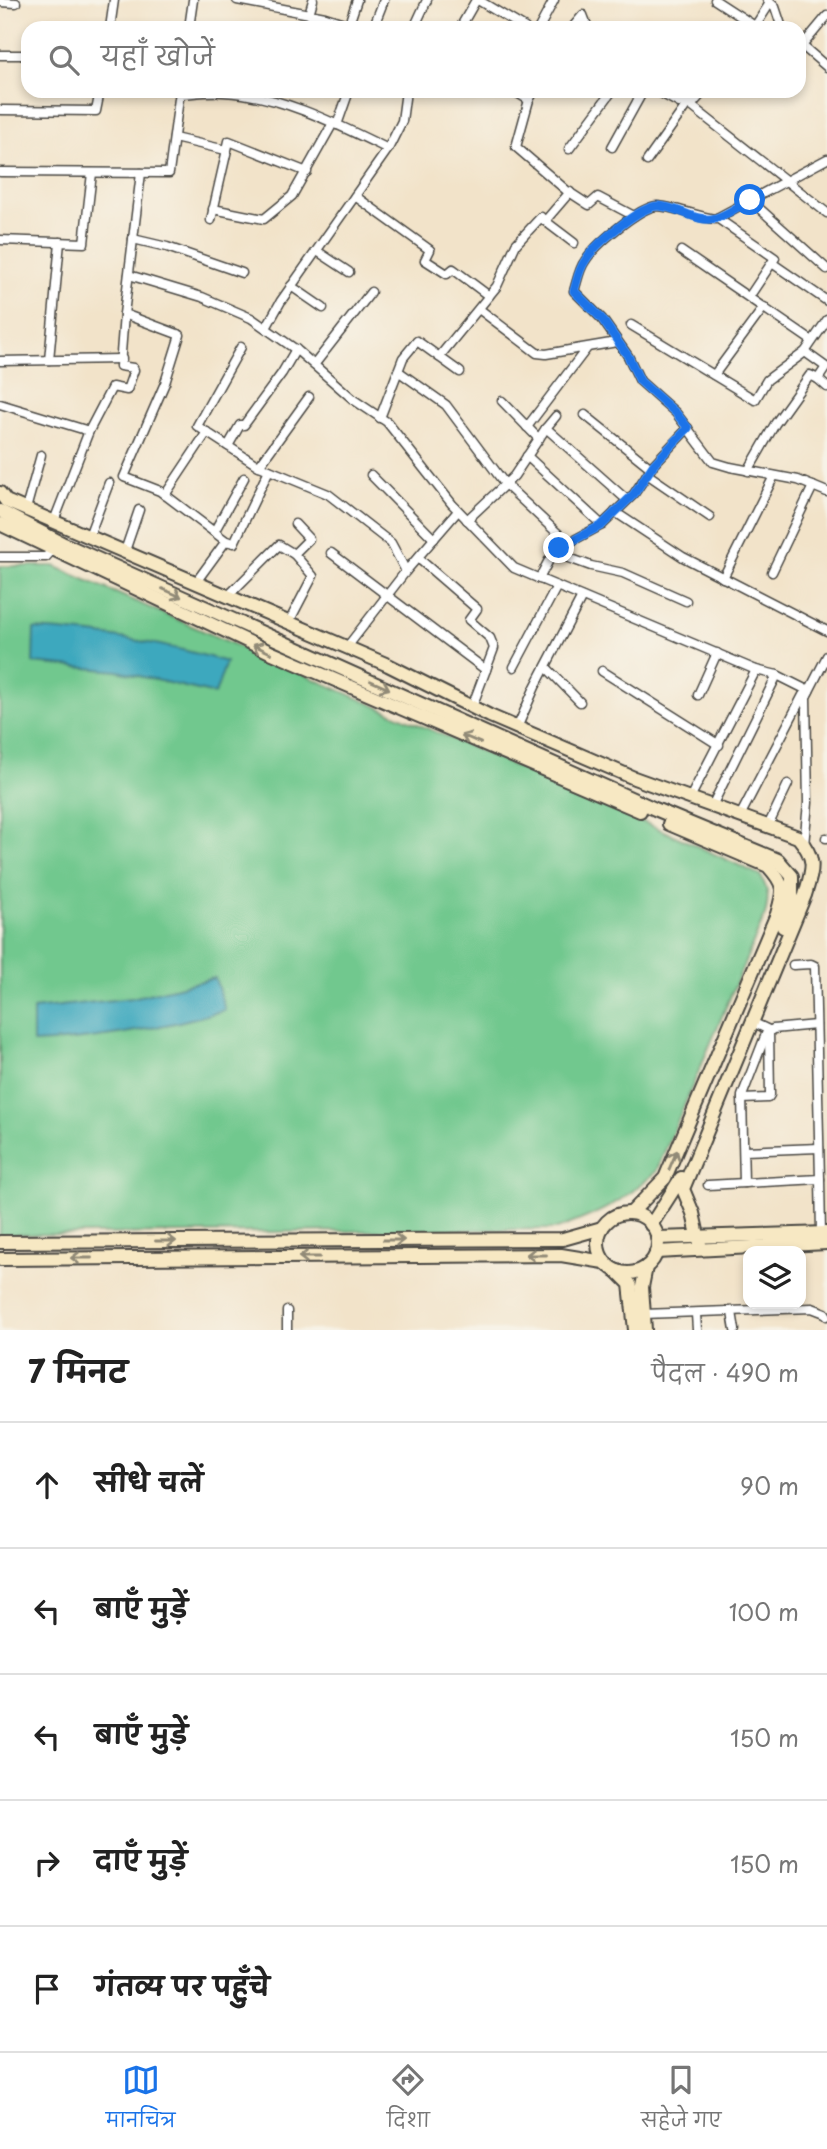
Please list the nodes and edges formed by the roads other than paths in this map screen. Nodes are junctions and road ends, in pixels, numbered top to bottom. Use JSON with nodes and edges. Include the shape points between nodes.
{"nodes":[{"id":1,"x":114,"y":0,"type":"edge"},
{"id":2,"x":193,"y":0,"type":"edge"},
{"id":3,"x":237,"y":0,"type":"edge"},
{"id":4,"x":313,"y":0,"type":"edge"},
{"id":5,"x":357,"y":0,"type":"edge"},
{"id":6,"x":384,"y":0,"type":"edge"},
{"id":7,"x":428,"y":0,"type":"edge"},
{"id":8,"x":477,"y":0,"type":"edge"},
{"id":9,"x":554,"y":0,"type":"edge"},
{"id":10,"x":715,"y":0,"type":"edge"},
{"id":11,"x":0,"y":2,"type":"edge"},
{"id":12,"x":773,"y":2,"type":"edge"},
{"id":13,"x":16,"y":3,"type":"dead end"},
{"id":14,"x":267,"y":3,"type":"edge"},
{"id":15,"x":309,"y":14,"type":"junction"},
{"id":16,"x":827,"y":16,"type":"edge"},
{"id":17,"x":111,"y":21,"type":"edge"},
{"id":18,"x":190,"y":21,"type":"edge"},
{"id":19,"x":337,"y":21,"type":"edge"},
{"id":20,"x":350,"y":21,"type":"edge"},
{"id":21,"x":376,"y":21,"type":"edge"},
{"id":22,"x":418,"y":21,"type":"edge"},
{"id":23,"x":464,"y":21,"type":"edge"},
{"id":24,"x":513,"y":21,"type":"edge"},
{"id":25,"x":543,"y":21,"type":"edge"},
{"id":26,"x":746,"y":21,"type":"edge"},
{"id":27,"x":759,"y":21,"type":"edge"},
{"id":28,"x":780,"y":21,"type":"edge"},
{"id":29,"x":806,"y":39,"type":"edge"},
{"id":30,"x":806,"y":48,"type":"edge"},
{"id":31,"x":0,"y":55,"type":"edge"},
{"id":32,"x":21,"y":55,"type":"edge"},
{"id":33,"x":827,"y":67,"type":"edge"},
{"id":34,"x":99,"y":98,"type":"edge"},
{"id":35,"x":179,"y":98,"type":"edge"},
{"id":36,"x":263,"y":98,"type":"edge"},
{"id":37,"x":346,"y":98,"type":"edge"},
{"id":38,"x":405,"y":98,"type":"edge"},
{"id":39,"x":526,"y":98,"type":"edge"},
{"id":40,"x":606,"y":98,"type":"edge"},
{"id":41,"x":639,"y":98,"type":"edge"},
{"id":42,"x":670,"y":98,"type":"edge"},
{"id":43,"x":696,"y":98,"type":"edge"},
{"id":44,"x":529,"y":100,"type":"joint"},
{"id":45,"x":689,"y":104,"type":"junction"},
{"id":46,"x":0,"y":110,"type":"edge"},
{"id":47,"x":335,"y":124,"type":"junction"},
{"id":48,"x":174,"y":138,"type":"junction"},
{"id":49,"x":612,"y":147,"type":"dead end"},
{"id":50,"x":388,"y":149,"type":"junction"},
{"id":51,"x":569,"y":149,"type":"dead end"},
{"id":52,"x":226,"y":150,"type":"junction"},
{"id":53,"x":827,"y":159,"type":"edge"},
{"id":54,"x":647,"y":160,"type":"dead end"},
{"id":55,"x":0,"y":172,"type":"edge"},
{"id":56,"x":92,"y":173,"type":"junction"},
{"id":57,"x":141,"y":173,"type":"junction"},
{"id":58,"x":307,"y":173,"type":"junction"},
{"id":59,"x":787,"y":180,"type":"junction"},
{"id":60,"x":570,"y":192,"type":"junction"},
{"id":61,"x":355,"y":197,"type":"junction"},
{"id":62,"x":750,"y":200,"type":"junction"},
{"id":63,"x":214,"y":209,"type":"junction"},
{"id":64,"x":827,"y":213,"type":"edge"},
{"id":65,"x":634,"y":216,"type":"junction"},
{"id":66,"x":717,"y":218,"type":"junction"},
{"id":67,"x":211,"y":220,"type":"dead end"},
{"id":68,"x":545,"y":221,"type":"junction"},
{"id":69,"x":133,"y":239,"type":"junction"},
{"id":70,"x":0,"y":240,"type":"edge"},
{"id":71,"x":61,"y":242,"type":"junction"},
{"id":72,"x":574,"y":243,"type":"dead end"},
{"id":73,"x":317,"y":251,"type":"junction"},
{"id":74,"x":681,"y":251,"type":"dead end"},
{"id":75,"x":772,"y":263,"type":"junction"},
{"id":76,"x":827,"y":269,"type":"edge"},
{"id":77,"x":349,"y":272,"type":"dead end"},
{"id":78,"x":242,"y":273,"type":"dead end"},
{"id":79,"x":129,"y":275,"type":"junction"},
{"id":80,"x":291,"y":286,"type":"junction"},
{"id":81,"x":371,"y":292,"type":"dead end"},
{"id":82,"x":489,"y":296,"type":"junction"},
{"id":83,"x":750,"y":297,"type":"junction"},
{"id":84,"x":827,"y":301,"type":"edge"},
{"id":85,"x":764,"y":307,"type":"junction"},
{"id":86,"x":323,"y":308,"type":"dead end"},
{"id":87,"x":480,"y":309,"type":"junction"},
{"id":88,"x":124,"y":314,"type":"junction"},
{"id":89,"x":827,"y":320,"type":"edge"},
{"id":90,"x":631,"y":325,"type":"dead end"},
{"id":91,"x":266,"y":328,"type":"junction"},
{"id":92,"x":812,"y":341,"type":"junction"},
{"id":93,"x":617,"y":342,"type":"junction"},
{"id":94,"x":241,"y":347,"type":"dead end"},
{"id":95,"x":587,"y":348,"type":"junction"},
{"id":96,"x":296,"y":349,"type":"junction"},
{"id":97,"x":805,"y":352,"type":"junction"},
{"id":98,"x":439,"y":357,"type":"junction"},
{"id":99,"x":122,"y":359,"type":"junction"},
{"id":100,"x":49,"y":360,"type":"junction"},
{"id":101,"x":0,"y":361,"type":"edge"},
{"id":102,"x":314,"y":365,"type":"junction"},
{"id":103,"x":826,"y":368,"type":"edge"},
{"id":104,"x":398,"y":370,"type":"junction"},
{"id":105,"x":460,"y":372,"type":"dead end"},
{"id":106,"x":715,"y":375,"type":"junction"},
{"id":107,"x":817,"y":379,"type":"junction"},
{"id":108,"x":827,"y":387,"type":"edge"},
{"id":109,"x":309,"y":397,"type":"dead end"},
{"id":110,"x":502,"y":401,"type":"dead end"},
{"id":111,"x":0,"y":404,"type":"edge"},
{"id":112,"x":585,"y":415,"type":"dead end"},
{"id":113,"x":556,"y":416,"type":"dead end"},
{"id":114,"x":380,"y":418,"type":"junction"},
{"id":115,"x":527,"y":427,"type":"junction"},
{"id":116,"x":546,"y":428,"type":"junction"},
{"id":117,"x":688,"y":428,"type":"junction"},
{"id":118,"x":89,"y":431,"type":"junction"},
{"id":119,"x":207,"y":432,"type":"junction"},
{"id":120,"x":539,"y":439,"type":"junction"},
{"id":121,"x":228,"y":446,"type":"junction"},
{"id":122,"x":41,"y":455,"type":"dead end"},
{"id":123,"x":527,"y":456,"type":"junction"},
{"id":124,"x":260,"y":466,"type":"junction"},
{"id":125,"x":269,"y":470,"type":"junction"},
{"id":126,"x":649,"y":471,"type":"junction"},
{"id":127,"x":748,"y":471,"type":"junction"},
{"id":128,"x":371,"y":475,"type":"dead end"},
{"id":129,"x":774,"y":476,"type":"junction"},
{"id":130,"x":243,"y":478,"type":"dead end"},
{"id":131,"x":109,"y":483,"type":"dead end"},
{"id":132,"x":506,"y":484,"type":"junction"},
{"id":133,"x":813,"y":486,"type":"junction"},
{"id":134,"x":827,"y":492,"type":"edge"},
{"id":135,"x":0,"y":493,"type":"edge"},
{"id":136,"x":166,"y":495,"type":"junction"},
{"id":137,"x":627,"y":500,"type":"junction"},
{"id":138,"x":26,"y":509,"type":"junction"},
{"id":139,"x":139,"y":510,"type":"dead end"},
{"id":140,"x":0,"y":511,"type":"edge"},
{"id":141,"x":458,"y":511,"type":"junction"},
{"id":142,"x":615,"y":512,"type":"junction"},
{"id":143,"x":710,"y":517,"type":"dead end"},
{"id":144,"x":467,"y":520,"type":"junction"},
{"id":145,"x":54,"y":521,"type":"junction"},
{"id":146,"x":0,"y":524,"type":"edge"},
{"id":147,"x":295,"y":524,"type":"dead end"},
{"id":148,"x":602,"y":525,"type":"junction"},
{"id":149,"x":214,"y":532,"type":"junction"},
{"id":150,"x":89,"y":536,"type":"junction"},
{"id":151,"x":434,"y":539,"type":"junction"},
{"id":152,"x":226,"y":541,"type":"junction"},
{"id":153,"x":568,"y":543,"type":"junction"},
{"id":154,"x":52,"y":549,"type":"junction"},
{"id":155,"x":125,"y":551,"type":"junction"},
{"id":156,"x":331,"y":553,"type":"dead end"},
{"id":157,"x":555,"y":553,"type":"junction"},
{"id":158,"x":294,"y":554,"type":"junction"},
{"id":159,"x":0,"y":557,"type":"edge"},
{"id":160,"x":418,"y":558,"type":"junction"},
{"id":161,"x":406,"y":571,"type":"junction"},
{"id":162,"x":772,"y":572,"type":"dead end"},
{"id":163,"x":723,"y":578,"type":"junction"},
{"id":164,"x":539,"y":579,"type":"junction"},
{"id":165,"x":196,"y":582,"type":"junction"},
{"id":166,"x":556,"y":586,"type":"junction"},
{"id":167,"x":228,"y":596,"type":"junction"},
{"id":168,"x":386,"y":597,"type":"junction"},
{"id":169,"x":582,"y":597,"type":"junction"},
{"id":170,"x":686,"y":601,"type":"dead end"},
{"id":171,"x":289,"y":622,"type":"junction"},
{"id":172,"x":827,"y":631,"type":"edge"},
{"id":173,"x":347,"y":647,"type":"junction"},
{"id":174,"x":718,"y":653,"type":"junction"},
{"id":175,"x":826,"y":662,"type":"edge"},
{"id":176,"x":514,"y":667,"type":"dead end"},
{"id":177,"x":546,"y":667,"type":"junction"},
{"id":178,"x":486,"y":670,"type":"junction"},
{"id":179,"x":756,"y":670,"type":"junction"},
{"id":180,"x":602,"y":671,"type":"dead end"},
{"id":181,"x":776,"y":676,"type":"junction"},
{"id":182,"x":808,"y":693,"type":"junction"},
{"id":183,"x":698,"y":695,"type":"dead end"},
{"id":184,"x":580,"y":702,"type":"dead end"},
{"id":185,"x":472,"y":707,"type":"junction"},
{"id":186,"x":522,"y":730,"type":"junction"},
{"id":187,"x":719,"y":745,"type":"junction"},
{"id":188,"x":521,"y":748,"type":"junction"},
{"id":189,"x":788,"y":784,"type":"dead end"},
{"id":190,"x":690,"y":798,"type":"junction"},
{"id":191,"x":712,"y":806,"type":"junction"},
{"id":192,"x":740,"y":816,"type":"junction"},
{"id":193,"x":768,"y":826,"type":"junction"},
{"id":194,"x":804,"y":845,"type":"junction"},
{"id":195,"x":793,"y":965,"type":"dead end"},
{"id":196,"x":752,"y":1022,"type":"junction"},
{"id":197,"x":816,"y":1025,"type":"junction"},
{"id":198,"x":769,"y":1030,"type":"junction"},
{"id":199,"x":742,"y":1099,"type":"junction"},
{"id":200,"x":819,"y":1148,"type":"junction"},
{"id":201,"x":744,"y":1151,"type":"junction"},
{"id":202,"x":820,"y":1179,"type":"junction"},
{"id":203,"x":744,"y":1183,"type":"junction"},
{"id":204,"x":708,"y":1185,"type":"dead end"},
{"id":205,"x":827,"y":1186,"type":"edge"},
{"id":206,"x":631,"y":1213,"type":"junction"},
{"id":207,"x":651,"y":1225,"type":"junction"},
{"id":208,"x":601,"y":1228,"type":"junction"},
{"id":209,"x":825,"y":1236,"type":"edge"},
{"id":210,"x":657,"y":1238,"type":"junction"},
{"id":211,"x":0,"y":1242,"type":"edge"},
{"id":212,"x":700,"y":1244,"type":"junction"},
{"id":213,"x":656,"y":1252,"type":"junction"},
{"id":214,"x":0,"y":1259,"type":"edge"},
{"id":215,"x":604,"y":1262,"type":"junction"},
{"id":216,"x":646,"y":1267,"type":"junction"},
{"id":217,"x":617,"y":1271,"type":"junction"},
{"id":218,"x":287,"y":1311,"type":"dead end"},
{"id":219,"x":732,"y":1312,"type":"junction"},
{"id":220,"x":643,"y":1314,"type":"junction"},
{"id":221,"x":696,"y":1314,"type":"junction"},
{"id":222,"x":827,"y":1316,"type":"edge"},
{"id":223,"x":287,"y":1330,"type":"edge"},
{"id":224,"x":635,"y":1330,"type":"edge"},
{"id":225,"x":645,"y":1330,"type":"edge"},
{"id":226,"x":697,"y":1330,"type":"edge"},
{"id":227,"x":734,"y":1330,"type":"edge"}],
"edges":[{"from":1,"to":17,"type":"street"},
{"from":2,"to":18,"type":"street"},
{"from":3,"to":14,"type":"street"},
{"from":4,"to":15,"type":"street"},
{"from":5,"to":20,"type":"street"},
{"from":6,"to":21,"type":"street"},
{"from":7,"to":22,"type":"street"},
{"from":8,"to":23,"type":"street"},
{"from":8,"to":24,"type":"street"},
{"from":9,"to":25,"type":"street"},
{"from":10,"to":26,"type":"street"},
{"from":11,"to":13,"type":"street"},
{"from":12,"to":27,"type":"street"},
{"from":12,"to":28,"type":"street"},
{"from":14,"to":15,"type":"street"},
{"from":15,"to":19,"type":"street"},
{"from":16,"to":29,"type":"street"},
{"from":30,"to":33,"type":"street"},
{"from":31,"to":32,"type":"street"},
{"from":34,"to":46,"type":"street","via":[[96,111]]},
{"from":35,"to":48,"type":"street"},
{"from":36,"to":47,"type":"street"},
{"from":37,"to":47,"type":"street"},
{"from":38,"to":50,"type":"street","via":[[402,121]]},
{"from":39,"to":44,"type":"street"},
{"from":40,"to":51,"type":"street"},
{"from":41,"to":49,"type":"street"},
{"from":42,"to":45,"type":"street"},
{"from":43,"to":45,"type":"street"},
{"from":44,"to":60,"type":"street","via":[[516,147]]},
{"from":45,"to":54,"type":"street"},
{"from":45,"to":59,"type":"street"},
{"from":47,"to":50,"type":"street"},
{"from":47,"to":58,"type":"street"},
{"from":48,"to":52,"type":"street"},
{"from":48,"to":57,"type":"street","via":[[169,173]]},
{"from":50,"to":61,"type":"street"},
{"from":52,"to":58,"type":"street","via":[[229,141]]},
{"from":52,"to":63,"type":"street"},
{"from":53,"to":59,"type":"street"},
{"from":55,"to":56,"type":"street"},
{"from":56,"to":57,"type":"street"},
{"from":56,"to":71,"type":"street","via":[[84,243]]},
{"from":57,"to":69,"type":"street"},
{"from":58,"to":63,"type":"street","via":[[292,196],[264,219]]},
{"from":59,"to":62,"type":"street"},
{"from":59,"to":64,"type":"street"},
{"from":60,"to":65,"type":"street","via":[[589,205],[598,197]]},
{"from":60,"to":68,"type":"street"},
{"from":61,"to":73,"type":"street"},
{"from":61,"to":82,"type":"street","via":[[430,250],[425,260],[447,274],[453,269]]},
{"from":62,"to":66,"type":"street"},
{"from":62,"to":76,"type":"street"},
{"from":63,"to":67,"type":"street"},
{"from":65,"to":66,"type":"street","via":[[661,206]]},
{"from":65,"to":93,"type":"street","via":[[583,262],[574,291]]},
{"from":66,"to":75,"type":"street","via":[[775,258]]},
{"from":68,"to":72,"type":"street"},
{"from":68,"to":82,"type":"street","via":[[541,218],[516,244]]},
{"from":69,"to":78,"type":"street"},
{"from":69,"to":79,"type":"street"},
{"from":70,"to":71,"type":"street"},
{"from":71,"to":100,"type":"street"},
{"from":73,"to":77,"type":"street"},
{"from":73,"to":80,"type":"street"},
{"from":74,"to":83,"type":"street"},
{"from":75,"to":83,"type":"street"},
{"from":75,"to":84,"type":"street"},
{"from":79,"to":88,"type":"street"},
{"from":79,"to":91,"type":"street","via":[[202,297]]},
{"from":80,"to":86,"type":"street"},
{"from":80,"to":91,"type":"street"},
{"from":81,"to":102,"type":"street"},
{"from":82,"to":87,"type":"street"},
{"from":83,"to":85,"type":"street"},
{"from":85,"to":92,"type":"street"},
{"from":85,"to":106,"type":"street"},
{"from":87,"to":95,"type":"street","via":[[537,352]]},
{"from":87,"to":98,"type":"street"},
{"from":88,"to":99,"type":"street"},
{"from":88,"to":136,"type":"street","via":[[180,335],[165,383],[124,477]]},
{"from":89,"to":92,"type":"street"},
{"from":90,"to":106,"type":"street"},
{"from":91,"to":96,"type":"street"},
{"from":92,"to":97,"type":"street"},
{"from":93,"to":95,"type":"street"},
{"from":93,"to":117,"type":"street","via":[[640,381]]},
{"from":94,"to":119,"type":"street","via":[[198,426]]},
{"from":95,"to":115,"type":"street"},
{"from":96,"to":102,"type":"street"},
{"from":96,"to":121,"type":"street"},
{"from":97,"to":103,"type":"street"},
{"from":97,"to":106,"type":"street","via":[[767,380],[755,400]]},
{"from":98,"to":104,"type":"street","via":[[416,341]]},
{"from":98,"to":105,"type":"street"},
{"from":99,"to":100,"type":"street"},
{"from":99,"to":118,"type":"street","via":[[120,366],[134,370],[127,390],[112,387]]},
{"from":100,"to":101,"type":"street"},
{"from":102,"to":114,"type":"street"},
{"from":103,"to":107,"type":"street"},
{"from":104,"to":114,"type":"street"},
{"from":104,"to":132,"type":"street","via":[[446,405]]},
{"from":107,"to":108,"type":"street"},
{"from":107,"to":127,"type":"street","via":[[810,374]]},
{"from":109,"to":124,"type":"street"},
{"from":110,"to":115,"type":"street"},
{"from":111,"to":118,"type":"street"},
{"from":112,"to":126,"type":"street"},
{"from":113,"to":116,"type":"street"},
{"from":114,"to":141,"type":"street"},
{"from":115,"to":120,"type":"street"},
{"from":116,"to":120,"type":"street"},
{"from":116,"to":137,"type":"street"},
{"from":117,"to":126,"type":"street"},
{"from":117,"to":127,"type":"street","via":[[713,461]]},
{"from":118,"to":145,"type":"street"},
{"from":119,"to":121,"type":"street"},
{"from":119,"to":136,"type":"street"},
{"from":120,"to":123,"type":"street"},
{"from":121,"to":124,"type":"street"},
{"from":122,"to":138,"type":"street"},
{"from":123,"to":132,"type":"street"},
{"from":123,"to":148,"type":"street"},
{"from":124,"to":125,"type":"street"},
{"from":125,"to":152,"type":"street","via":[[234,543]]},
{"from":125,"to":161,"type":"street","via":[[328,494],[391,543]]},
{"from":126,"to":137,"type":"street"},
{"from":126,"to":143,"type":"street"},
{"from":127,"to":129,"type":"street"},
{"from":128,"to":151,"type":"street"},
{"from":129,"to":133,"type":"street"},
{"from":129,"to":163,"type":"street"},
{"from":130,"to":149,"type":"street"},
{"from":131,"to":150,"type":"street"},
{"from":132,"to":144,"type":"street"},
{"from":132,"to":153,"type":"street"},
{"from":133,"to":134,"type":"street"},
{"from":133,"to":162,"type":"street"},
{"from":135,"to":138,"type":"street","via":[[6,501]]},
{"from":136,"to":149,"type":"street"},
{"from":137,"to":142,"type":"street"},
{"from":138,"to":145,"type":"street"},
{"from":139,"to":155,"type":"street"},
{"from":140,"to":188,"type":"street","one_way":true,"via":[[64,544]]},
{"from":141,"to":144,"type":"street"},
{"from":141,"to":151,"type":"street"},
{"from":142,"to":148,"type":"street"},
{"from":142,"to":163,"type":"street"},
{"from":144,"to":164,"type":"street","via":[[514,568]]},
{"from":145,"to":150,"type":"street"},
{"from":146,"to":154,"type":"street"},
{"from":147,"to":158,"type":"street","via":[[309,538]]},
{"from":148,"to":153,"type":"street"},
{"from":149,"to":152,"type":"street"},
{"from":150,"to":155,"type":"street"},
{"from":151,"to":160,"type":"street"},
{"from":152,"to":165,"type":"street"},
{"from":153,"to":157,"type":"street"},
{"from":154,"to":159,"type":"street","via":[[47,557]]},
{"from":206,"to":154,"type":"street","one_way":true,"via":[[665,1178],[777,914],[783,891],[777,876],[768,866],[270,652]]},
{"from":155,"to":165,"type":"street"},
{"from":156,"to":168,"type":"street"},
{"from":157,"to":164,"type":"street"},
{"from":157,"to":170,"type":"street","via":[[623,573]]},
{"from":158,"to":167,"type":"street","via":[[279,545]]},
{"from":158,"to":171,"type":"street","via":[[313,576]]},
{"from":160,"to":161,"type":"street"},
{"from":160,"to":178,"type":"street","via":[[477,609],[469,620],[490,638],[494,648]]},
{"from":161,"to":168,"type":"street"},
{"from":163,"to":172,"type":"street"},
{"from":164,"to":166,"type":"street"},
{"from":165,"to":167,"type":"street"},
{"from":166,"to":169,"type":"street"},
{"from":166,"to":176,"type":"street"},
{"from":167,"to":171,"type":"street"},
{"from":168,"to":173,"type":"street"},
{"from":168,"to":178,"type":"street"},
{"from":169,"to":174,"type":"street"},
{"from":169,"to":177,"type":"street"},
{"from":171,"to":173,"type":"street"},
{"from":173,"to":185,"type":"street"},
{"from":174,"to":179,"type":"street"},
{"from":174,"to":183,"type":"street"},
{"from":175,"to":182,"type":"street"},
{"from":177,"to":184,"type":"street"},
{"from":177,"to":186,"type":"street"},
{"from":178,"to":185,"type":"street"},
{"from":179,"to":181,"type":"street"},
{"from":179,"to":187,"type":"street"},
{"from":180,"to":187,"type":"street"},
{"from":181,"to":182,"type":"street"},
{"from":181,"to":191,"type":"street"},
{"from":182,"to":192,"type":"street"},
{"from":182,"to":194,"type":"street"},
{"from":185,"to":186,"type":"street"},
{"from":186,"to":188,"type":"street"},
{"from":186,"to":190,"type":"street"},
{"from":187,"to":190,"type":"street"},
{"from":188,"to":207,"type":"street","via":[[778,860],[792,876],[785,924],[679,1184]]},
{"from":189,"to":193,"type":"street"},
{"from":190,"to":191,"type":"street"},
{"from":191,"to":192,"type":"street"},
{"from":192,"to":193,"type":"street"},
{"from":193,"to":194,"type":"street","via":[[798,837]]},
{"from":194,"to":196,"type":"street","via":[[813,870]]},
{"from":195,"to":197,"type":"street","via":[[815,966]]},
{"from":196,"to":198,"type":"street"},
{"from":196,"to":212,"type":"street","via":[[683,1189]]},
{"from":197,"to":198,"type":"street"},
{"from":197,"to":200,"type":"street"},
{"from":198,"to":199,"type":"street"},
{"from":198,"to":199,"type":"street","via":[[770,1095]]},
{"from":199,"to":201,"type":"street"},
{"from":200,"to":201,"type":"street"},
{"from":200,"to":202,"type":"street"},
{"from":201,"to":203,"type":"street"},
{"from":202,"to":203,"type":"street"},
{"from":202,"to":205,"type":"street"},
{"from":202,"to":209,"type":"street"},
{"from":203,"to":204,"type":"street"},
{"from":206,"to":207,"type":"street"},
{"from":206,"to":208,"type":"street","via":[[609,1219]]},
{"from":207,"to":210,"type":"street"},
{"from":211,"to":208,"type":"street","one_way":true,"via":[[563,1239]]},
{"from":208,"to":215,"type":"street","via":[[598,1249]]},
{"from":209,"to":212,"type":"street"},
{"from":210,"to":212,"type":"street"},
{"from":210,"to":213,"type":"street"},
{"from":212,"to":213,"type":"street"},
{"from":213,"to":216,"type":"street"},
{"from":215,"to":214,"type":"street","one_way":true,"via":[[561,1255]]},
{"from":215,"to":217,"type":"street"},
{"from":216,"to":217,"type":"street","via":[[637,1272]]},
{"from":216,"to":220,"type":"street"},
{"from":217,"to":224,"type":"street","via":[[630,1284]]},
{"from":218,"to":223,"type":"street"},
{"from":219,"to":221,"type":"street"},
{"from":219,"to":222,"type":"street","via":[[812,1308]]},
{"from":219,"to":227,"type":"street"},
{"from":220,"to":221,"type":"street"},
{"from":220,"to":225,"type":"street"},
{"from":221,"to":226,"type":"street"}]}
